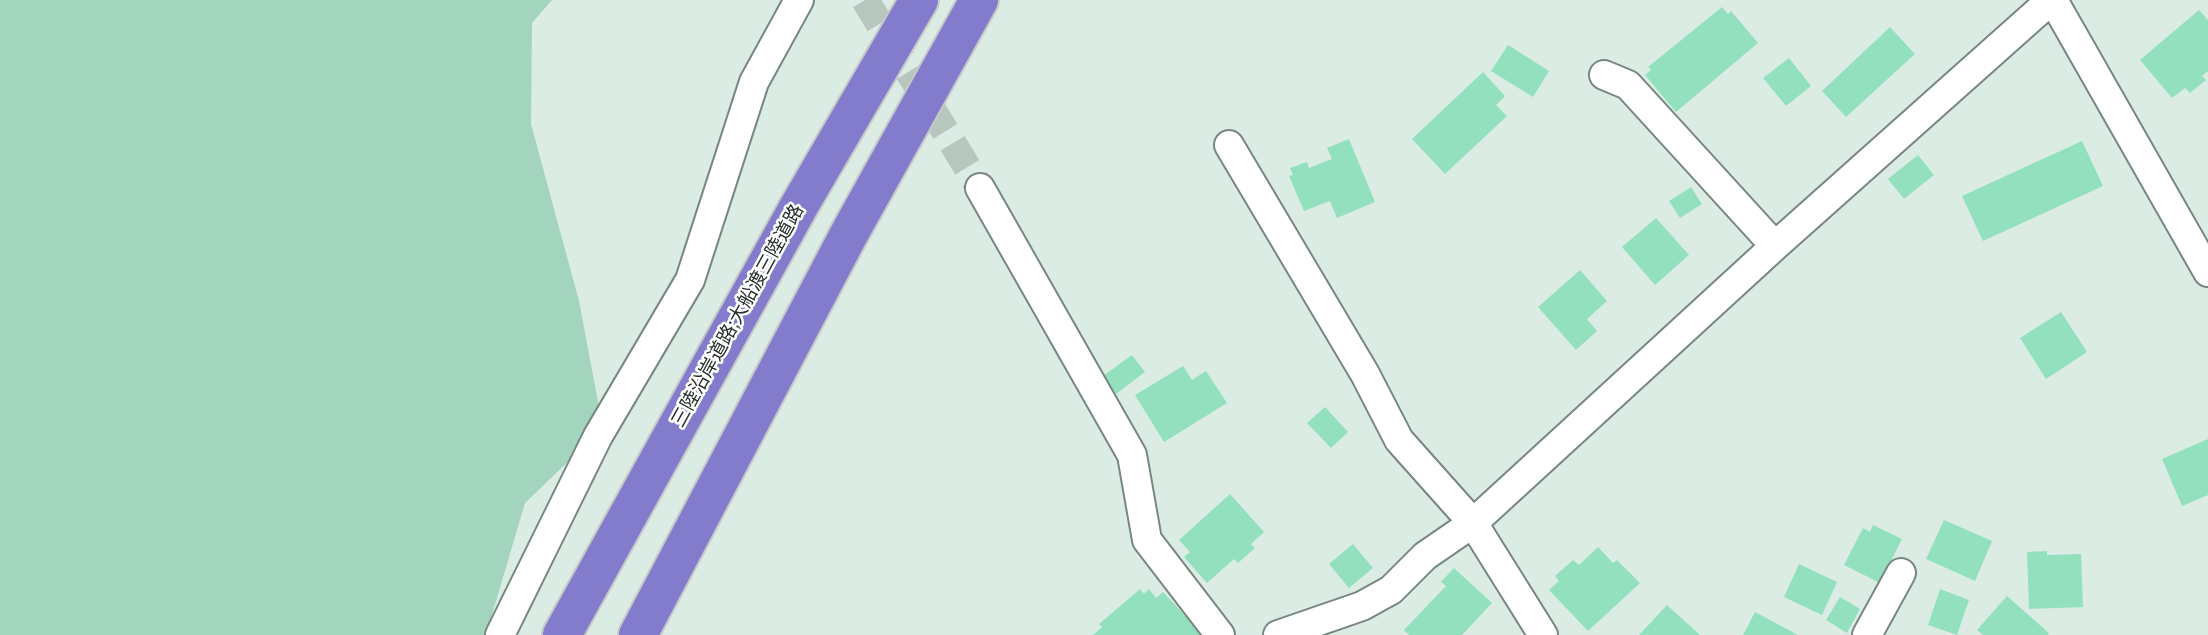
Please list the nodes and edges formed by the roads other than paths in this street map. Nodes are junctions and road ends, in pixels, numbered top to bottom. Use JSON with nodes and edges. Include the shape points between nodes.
{"nodes":[{"id":1,"x":799,"y":0,"type":"edge"},
{"id":2,"x":919,"y":0,"type":"edge"},
{"id":3,"x":979,"y":0,"type":"edge"},
{"id":4,"x":2052,"y":0,"type":"edge"},
{"id":5,"x":1604,"y":75,"type":"dead end"},
{"id":6,"x":1229,"y":145,"type":"dead end"},
{"id":7,"x":980,"y":188,"type":"tunnel mouth"},
{"id":8,"x":1775,"y":246,"type":"junction"},
{"id":9,"x":2208,"y":272,"type":"edge"},
{"id":10,"x":1473,"y":523,"type":"junction"},
{"id":11,"x":1901,"y":573,"type":"dead end"},
{"id":12,"x":1541,"y":634,"type":"edge"},
{"id":13,"x":500,"y":635,"type":"edge"},
{"id":14,"x":562,"y":635,"type":"edge"},
{"id":15,"x":638,"y":635,"type":"edge"},
{"id":16,"x":1220,"y":635,"type":"edge"},
{"id":17,"x":1279,"y":635,"type":"edge"},
{"id":18,"x":1867,"y":635,"type":"edge"}],
"edges":[{"from":1,"to":13,"type":"street","via":[[754,82],[690,280],[598,436]]},
{"from":2,"to":14,"type":"highway","name":"三陸沿岸道路;大船渡三陸道路"},
{"from":3,"to":15,"type":"highway","via":[[849,234]]},
{"from":4,"to":8,"type":"street"},
{"from":4,"to":9,"type":"street"},
{"from":5,"to":8,"type":"street","via":[[1628,85]]},
{"from":6,"to":10,"type":"street","via":[[1399,440]]},
{"from":7,"to":16,"type":"street","via":[[1132,455],[1147,540]]},
{"from":8,"to":10,"type":"street"},
{"from":10,"to":12,"type":"street"},
{"from":10,"to":17,"type":"street","via":[[1425,556],[1391,590],[1362,606]]},
{"from":11,"to":18,"type":"street"}]}
